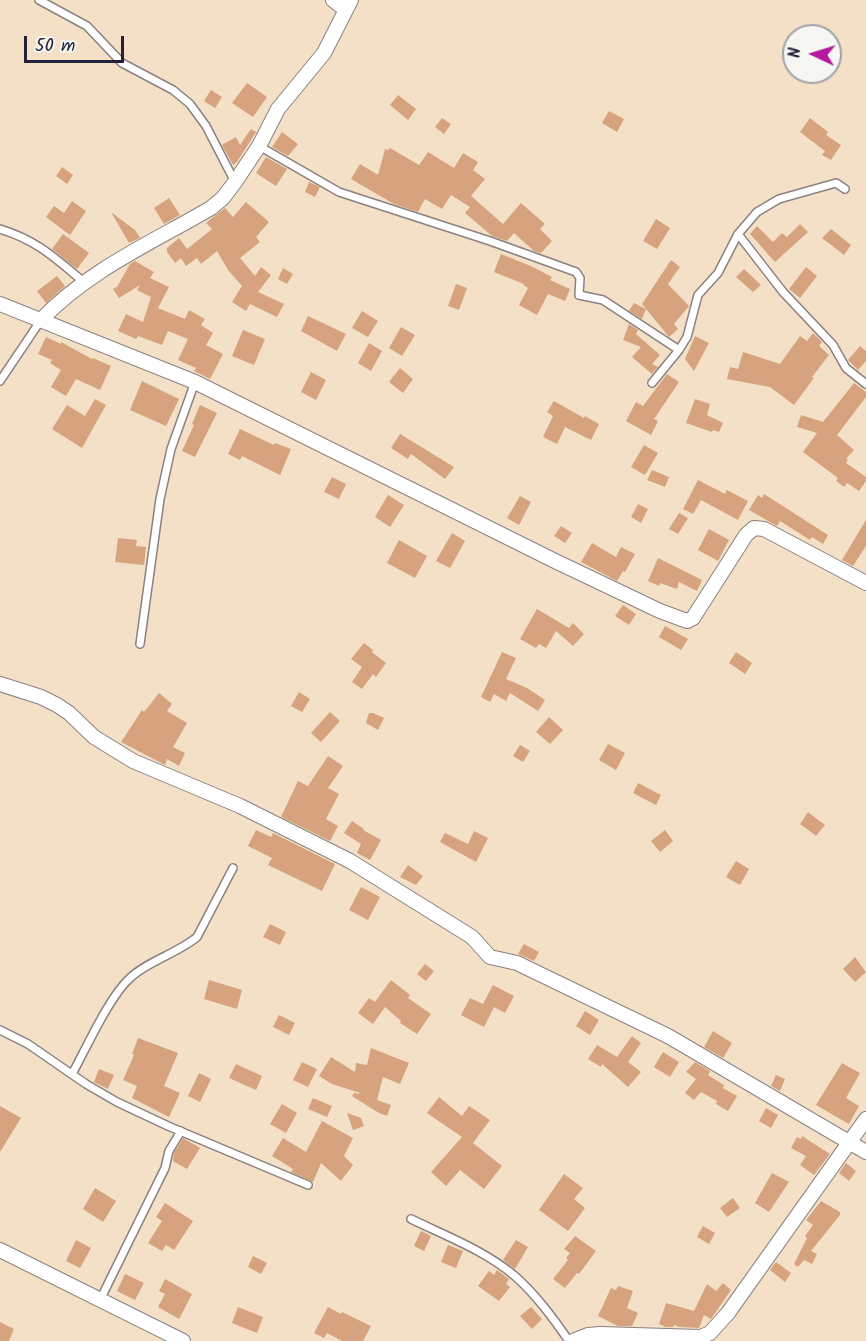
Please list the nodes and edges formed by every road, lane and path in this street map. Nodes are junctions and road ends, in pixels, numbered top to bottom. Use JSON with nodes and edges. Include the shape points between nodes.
{"nodes":[{"id":1,"x":39,"y":0,"type":"edge"},
{"id":2,"x":333,"y":0,"type":"edge"},
{"id":3,"x":349,"y":5,"type":"edge"},
{"id":4,"x":259,"y":146,"type":"junction"},
{"id":5,"x":235,"y":182,"type":"junction"},
{"id":6,"x":845,"y":189,"type":"dead end"},
{"id":7,"x":0,"y":229,"type":"edge"},
{"id":8,"x":738,"y":234,"type":"junction"},
{"id":9,"x":85,"y":283,"type":"junction"},
{"id":10,"x":0,"y":304,"type":"edge"},
{"id":11,"x":40,"y":320,"type":"junction"},
{"id":12,"x":679,"y":350,"type":"junction"},
{"id":13,"x":0,"y":381,"type":"edge"},
{"id":14,"x":195,"y":382,"type":"junction"},
{"id":15,"x":652,"y":383,"type":"dead end"},
{"id":16,"x":866,"y":384,"type":"edge"},
{"id":17,"x":866,"y":583,"type":"edge"},
{"id":18,"x":140,"y":644,"type":"dead end"},
{"id":19,"x":0,"y":684,"type":"edge"},
{"id":20,"x":233,"y":868,"type":"dead end"},
{"id":21,"x":0,"y":1030,"type":"edge"},
{"id":22,"x":72,"y":1074,"type":"junction"},
{"id":23,"x":866,"y":1119,"type":"edge"},
{"id":24,"x":181,"y":1131,"type":"junction"},
{"id":25,"x":849,"y":1142,"type":"junction"},
{"id":26,"x":866,"y":1152,"type":"edge"},
{"id":27,"x":308,"y":1185,"type":"dead end"},
{"id":28,"x":411,"y":1220,"type":"dead end"},
{"id":29,"x":0,"y":1250,"type":"edge"},
{"id":30,"x":100,"y":1300,"type":"junction"},
{"id":31,"x":183,"y":1341,"type":"edge"},
{"id":32,"x":571,"y":1341,"type":"edge"}],
"edges":[{"from":1,"to":5,"type":"lane","via":[[87,26],[122,63],[173,90],[190,104]]},
{"from":2,"to":3,"type":"street"},
{"from":3,"to":4,"type":"street","via":[[324,53],[278,109]]},
{"from":4,"to":5,"type":"street"},
{"from":4,"to":12,"type":"lane","via":[[339,192],[576,272],[580,278],[579,295],[603,300]]},
{"from":5,"to":9,"type":"street","via":[[211,208]]},
{"from":6,"to":8,"type":"lane","via":[[836,183],[779,199],[757,212]]},
{"from":7,"to":9,"type":"lane","via":[[41,247]]},
{"from":8,"to":12,"type":"lane","via":[[717,273],[698,295]]},
{"from":8,"to":16,"type":"lane","via":[[783,292],[833,345],[846,368]]},
{"from":9,"to":11,"type":"street"},
{"from":10,"to":11,"type":"street"},
{"from":11,"to":13,"type":"lane"},
{"from":11,"to":14,"type":"street"},
{"from":12,"to":15,"type":"lane"},
{"from":14,"to":17,"type":"street","via":[[555,561],[687,621],[693,618],[754,528],[764,529]]},
{"from":14,"to":18,"type":"lane","via":[[171,449],[160,499]]},
{"from":19,"to":25,"type":"street","via":[[57,705],[94,737],[134,761],[240,806],[350,861],[472,937],[490,957],[517,963],[668,1036]]},
{"from":20,"to":22,"type":"lane","via":[[197,937],[131,976],[118,990]]},
{"from":21,"to":22,"type":"lane"},
{"from":22,"to":24,"type":"lane","via":[[117,1102]]},
{"from":23,"to":25,"type":"street"},
{"from":24,"to":27,"type":"lane"},
{"from":24,"to":30,"type":"lane"},
{"from":25,"to":26,"type":"street"},
{"from":25,"to":32,"type":"street","via":[[710,1334],[600,1334]]},
{"from":28,"to":32,"type":"lane","via":[[472,1248],[515,1277]]},
{"from":29,"to":30,"type":"street"},
{"from":30,"to":31,"type":"street"}]}
